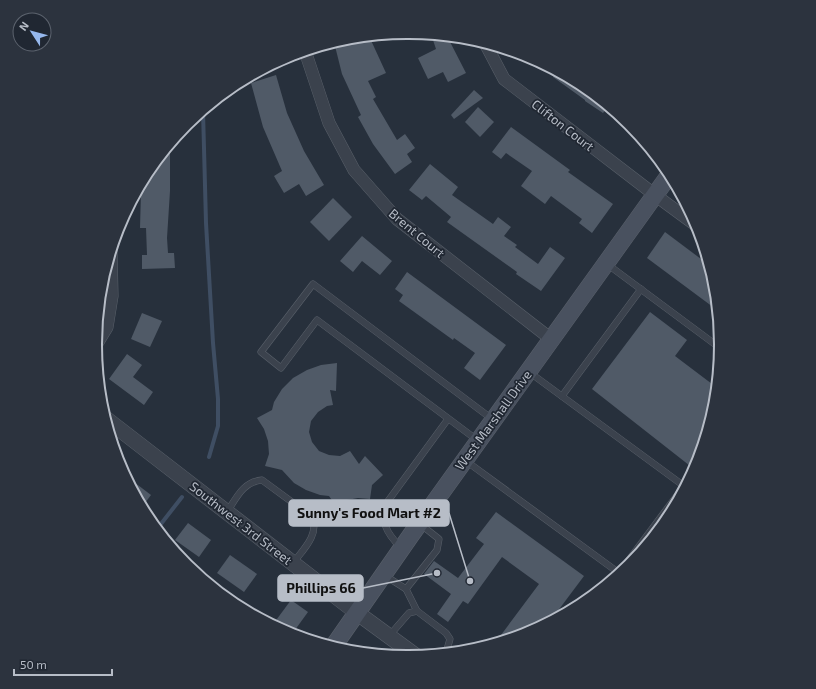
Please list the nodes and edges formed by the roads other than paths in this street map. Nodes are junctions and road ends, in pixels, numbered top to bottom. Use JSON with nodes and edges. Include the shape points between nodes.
{"nodes":[{"id":1,"x":488,"y":49,"type":"edge"},
{"id":2,"x":307,"y":56,"type":"edge"},
{"id":3,"x":665,"y":180,"type":"edge"},
{"id":4,"x":654,"y":195,"type":"junction"},
{"id":5,"x":686,"y":218,"type":"edge"},
{"id":6,"x":606,"y":263,"type":"junction"},
{"id":7,"x":111,"y":271,"type":"edge"},
{"id":8,"x":640,"y":289,"type":"junction"},
{"id":9,"x":103,"y":334,"type":"edge"},
{"id":10,"x":551,"y":338,"type":"junction"},
{"id":11,"x":714,"y":344,"type":"edge"},
{"id":12,"x":528,"y":371,"type":"junction"},
{"id":13,"x":562,"y":396,"type":"junction"},
{"id":14,"x":448,"y":419,"type":"junction"},
{"id":15,"x":493,"y":420,"type":"junction"},
{"id":16,"x":113,"y":424,"type":"edge"},
{"id":17,"x":478,"y":441,"type":"junction"},
{"id":18,"x":464,"y":460,"type":"junction"},
{"id":19,"x":680,"y":483,"type":"edge"},
{"id":20,"x":227,"y":512,"type":"junction"},
{"id":21,"x":419,"y":523,"type":"junction"},
{"id":22,"x":401,"y":548,"type":"junction"},
{"id":23,"x":293,"y":563,"type":"junction"},
{"id":24,"x":614,"y":569,"type":"edge"},
{"id":25,"x":383,"y":574,"type":"junction"},
{"id":26,"x":406,"y":589,"type":"junction"},
{"id":27,"x":418,"y":611,"type":"junction"},
{"id":28,"x":356,"y":612,"type":"junction"},
{"id":29,"x":389,"y":636,"type":"junction"},
{"id":30,"x":337,"y":642,"type":"edge"},
{"id":31,"x":448,"y":647,"type":"edge"},
{"id":32,"x":408,"y":650,"type":"edge"}],
"edges":[{"from":1,"to":4,"type":"street","name":"Clifton Court","via":[[504,80]]},
{"from":2,"to":10,"type":"street","name":"Brent Court","via":[[329,123],[359,176],[397,219]]},
{"from":3,"to":4,"type":"main road","name":"West Marshall Drive"},
{"from":4,"to":5,"type":"street","name":"Clifton Court"},
{"from":4,"to":6,"type":"main road","name":"West Marshall Drive"},
{"from":6,"to":8,"type":"lane"},
{"from":6,"to":10,"type":"main road","name":"West Marshall Drive"},
{"from":7,"to":9,"type":"street","via":[[112,296],[107,327]]},
{"from":8,"to":11,"type":"lane"},
{"from":8,"to":13,"type":"lane"},
{"from":10,"to":12,"type":"main road","name":"West Marshall Drive"},
{"from":12,"to":13,"type":"lane"},
{"from":12,"to":15,"type":"main road","name":"West Marshall Drive"},
{"from":13,"to":19,"type":"lane"},
{"from":14,"to":15,"type":"lane","via":[[317,320],[282,368],[261,352],[313,284]]},
{"from":14,"to":17,"type":"lane"},
{"from":14,"to":22,"type":"lane","via":[[388,501],[385,510],[386,528]]},
{"from":15,"to":17,"type":"main road","name":"West Marshall Drive"},
{"from":16,"to":20,"type":"street","name":"Southwest 3rd Street"},
{"from":17,"to":18,"type":"main road","name":"West Marshall Drive"},
{"from":18,"to":21,"type":"main road","name":"West Marshall Drive"},
{"from":18,"to":24,"type":"lane"},
{"from":20,"to":23,"type":"street","name":"Southwest 3rd Street"},
{"from":20,"to":23,"type":"lane","via":[[245,485],[262,480],[311,516],[315,522],[314,532]]},
{"from":21,"to":22,"type":"main road","name":"West Marshall Drive"},
{"from":21,"to":26,"type":"lane","via":[[439,539],[437,550]]},
{"from":22,"to":25,"type":"main road","name":"West Marshall Drive"},
{"from":23,"to":28,"type":"street","name":"Southwest 3rd Street"},
{"from":25,"to":26,"type":"lane"},
{"from":25,"to":28,"type":"main road","name":"West Marshall Drive"},
{"from":26,"to":27,"type":"lane"},
{"from":27,"to":29,"type":"lane","via":[[409,613]]},
{"from":27,"to":31,"type":"lane","via":[[446,633],[450,639]]},
{"from":28,"to":29,"type":"street","name":"Southwest 3rd Street"},
{"from":28,"to":30,"type":"main road","name":"West Marshall Drive"},
{"from":29,"to":32,"type":"street","name":"Southwest 3rd Street"}]}
